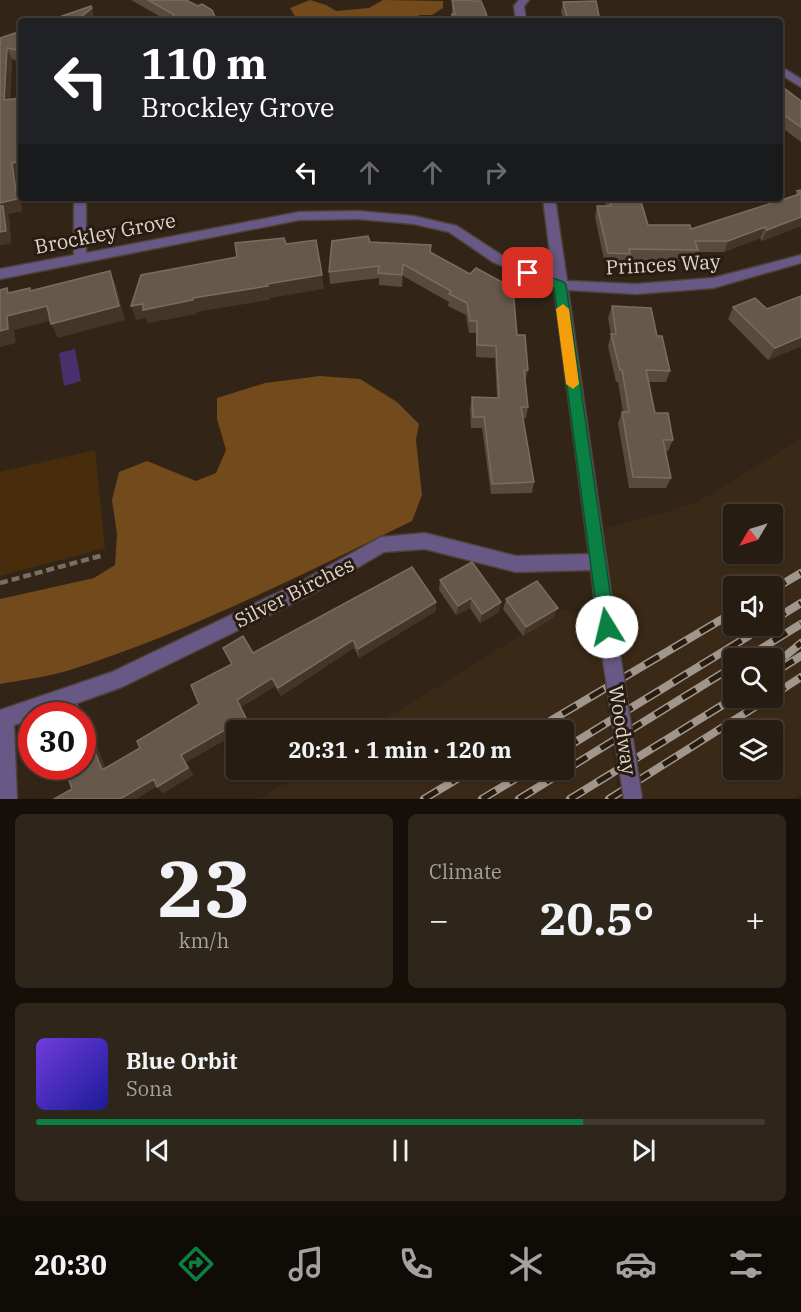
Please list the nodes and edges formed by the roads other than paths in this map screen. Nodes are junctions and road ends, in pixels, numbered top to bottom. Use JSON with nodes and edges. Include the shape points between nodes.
{"nodes":[{"id":1,"x":524,"y":0,"type":"edge"},
{"id":2,"x":521,"y":18,"type":"edge"},
{"id":3,"x":783,"y":71,"type":"edge"},
{"id":4,"x":801,"y":84,"type":"edge"},
{"id":5,"x":80,"y":201,"type":"edge"},
{"id":6,"x":549,"y":201,"type":"edge"},
{"id":7,"x":80,"y":257,"type":"junction"},
{"id":8,"x":801,"y":259,"type":"edge"},
{"id":9,"x":0,"y":274,"type":"edge"},
{"id":10,"x":560,"y":285,"type":"junction"},
{"id":11,"x":597,"y":562,"type":"junction"},
{"id":12,"x":2,"y":719,"type":"edge"},
{"id":13,"x":7,"y":799,"type":"edge"},
{"id":14,"x":633,"y":799,"type":"edge"}],
"edges":[{"from":1,"to":2,"type":"street","via":[[519,6]]},
{"from":3,"to":4,"type":"street"},
{"from":5,"to":7,"type":"street"},
{"from":6,"to":10,"type":"street","name":"Woodway"},
{"from":7,"to":9,"type":"street","name":"Brockley Grove"},
{"from":7,"to":10,"type":"street","name":"Brockley Grove","via":[[299,216],[358,215],[414,220],[453,229],[498,259]]},
{"from":8,"to":10,"type":"street","name":"Princes Way","via":[[713,283],[636,289]]},
{"from":10,"to":11,"type":"street","name":"Woodway"},
{"from":11,"to":12,"type":"street","name":"Silver Birches","via":[[516,564],[425,541],[381,545],[308,587],[115,680]]},
{"from":11,"to":14,"type":"street","name":"Woodway","bridge":true},
{"from":12,"to":13,"type":"street","name":"Silver Birches"}]}
